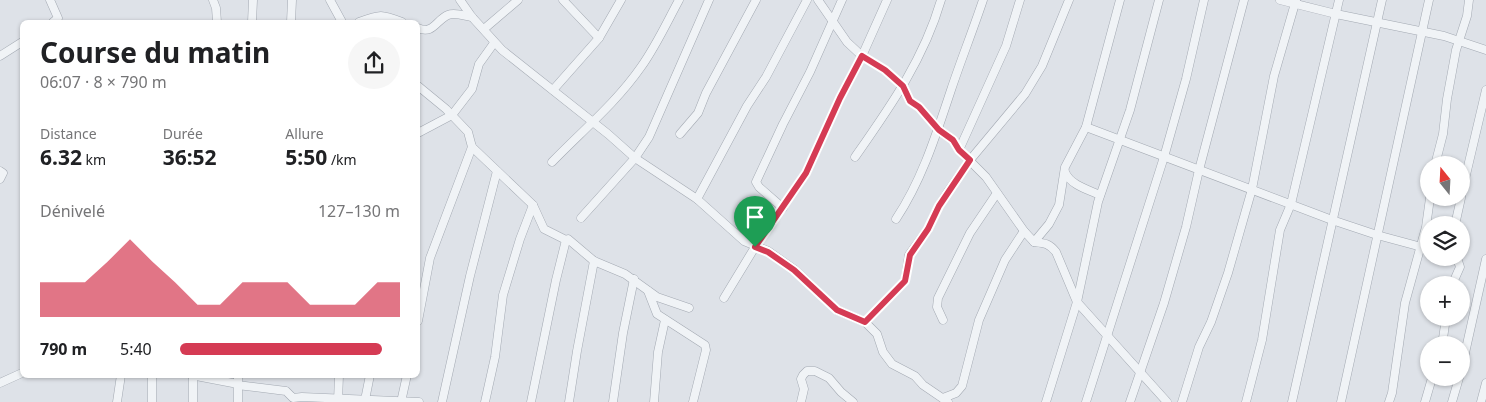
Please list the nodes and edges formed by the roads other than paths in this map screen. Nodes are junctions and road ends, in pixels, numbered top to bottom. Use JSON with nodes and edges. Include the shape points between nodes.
{"nodes":[{"id":1,"x":50,"y":0,"type":"edge"},
{"id":2,"x":252,"y":0,"type":"edge"},
{"id":3,"x":292,"y":0,"type":"edge"},
{"id":4,"x":330,"y":0,"type":"edge"},
{"id":5,"x":460,"y":0,"type":"edge"},
{"id":6,"x":518,"y":0,"type":"edge"},
{"id":7,"x":563,"y":0,"type":"edge"},
{"id":8,"x":574,"y":0,"type":"edge"},
{"id":9,"x":621,"y":0,"type":"edge"},
{"id":10,"x":679,"y":0,"type":"edge"},
{"id":11,"x":709,"y":0,"type":"edge"},
{"id":12,"x":756,"y":0,"type":"edge"},
{"id":13,"x":807,"y":0,"type":"edge"},
{"id":14,"x":818,"y":0,"type":"edge"},
{"id":15,"x":842,"y":0,"type":"edge"},
{"id":16,"x":887,"y":0,"type":"edge"},
{"id":17,"x":941,"y":0,"type":"edge"},
{"id":18,"x":983,"y":0,"type":"edge"},
{"id":19,"x":1020,"y":0,"type":"edge"},
{"id":20,"x":1069,"y":0,"type":"edge"},
{"id":21,"x":1120,"y":0,"type":"edge"},
{"id":22,"x":1159,"y":0,"type":"edge"},
{"id":23,"x":1204,"y":0,"type":"edge"},
{"id":24,"x":1244,"y":0,"type":"edge"},
{"id":25,"x":1280,"y":0,"type":"edge"},
{"id":26,"x":1339,"y":0,"type":"edge"},
{"id":27,"x":1382,"y":0,"type":"edge"},
{"id":28,"x":1429,"y":0,"type":"edge"},
{"id":29,"x":1469,"y":0,"type":"edge"},
{"id":30,"x":214,"y":1,"type":"edge"},
{"id":31,"x":1295,"y":1,"type":"edge"},
{"id":32,"x":570,"y":8,"type":"junction"},
{"id":33,"x":1336,"y":14,"type":"junction"},
{"id":34,"x":472,"y":17,"type":"junction"},
{"id":35,"x":56,"y":20,"type":"edge"},
{"id":36,"x":216,"y":20,"type":"edge"},
{"id":37,"x":252,"y":20,"type":"edge"},
{"id":38,"x":291,"y":20,"type":"edge"},
{"id":39,"x":341,"y":20,"type":"edge"},
{"id":40,"x":365,"y":20,"type":"edge"},
{"id":41,"x":397,"y":20,"type":"edge"},
{"id":42,"x":833,"y":20,"type":"junction"},
{"id":43,"x":1377,"y":21,"type":"junction"},
{"id":44,"x":420,"y":28,"type":"edge"},
{"id":45,"x":484,"y":29,"type":"junction"},
{"id":46,"x":1422,"y":31,"type":"junction"},
{"id":47,"x":599,"y":38,"type":"junction"},
{"id":48,"x":1458,"y":41,"type":"junction"},
{"id":49,"x":20,"y":43,"type":"edge"},
{"id":50,"x":494,"y":43,"type":"junction"},
{"id":51,"x":1486,"y":50,"type":"edge"},
{"id":52,"x":0,"y":56,"type":"edge"},
{"id":53,"x":862,"y":56,"type":"junction"},
{"id":54,"x":903,"y":86,"type":"junction"},
{"id":55,"x":420,"y":88,"type":"edge"},
{"id":56,"x":553,"y":90,"type":"junction"},
{"id":57,"x":1486,"y":90,"type":"edge"},
{"id":58,"x":452,"y":115,"type":"junction"},
{"id":59,"x":591,"y":121,"type":"junction"},
{"id":60,"x":1086,"y":127,"type":"junction"},
{"id":61,"x":939,"y":130,"type":"junction"},
{"id":62,"x":420,"y":132,"type":"edge"},
{"id":63,"x":680,"y":134,"type":"dead end"},
{"id":64,"x":1120,"y":140,"type":"junction"},
{"id":65,"x":472,"y":147,"type":"junction"},
{"id":66,"x":959,"y":150,"type":"junction"},
{"id":67,"x":1437,"y":156,"type":"edge"},
{"id":68,"x":855,"y":157,"type":"dead end"},
{"id":69,"x":1164,"y":157,"type":"junction"},
{"id":70,"x":635,"y":158,"type":"junction"},
{"id":71,"x":1470,"y":158,"type":"edge"},
{"id":72,"x":970,"y":160,"type":"junction"},
{"id":73,"x":552,"y":162,"type":"dead end"},
{"id":74,"x":0,"y":170,"type":"edge"},
{"id":75,"x":1199,"y":170,"type":"junction"},
{"id":76,"x":497,"y":171,"type":"junction"},
{"id":77,"x":1065,"y":172,"type":"junction"},
{"id":78,"x":0,"y":178,"type":"edge"},
{"id":79,"x":1252,"y":189,"type":"junction"},
{"id":80,"x":997,"y":193,"type":"junction"},
{"id":81,"x":1100,"y":195,"type":"junction"},
{"id":82,"x":697,"y":199,"type":"junction"},
{"id":83,"x":1291,"y":204,"type":"junction"},
{"id":84,"x":533,"y":205,"type":"junction"},
{"id":85,"x":1429,"y":206,"type":"edge"},
{"id":86,"x":782,"y":208,"type":"junction"},
{"id":87,"x":581,"y":218,"type":"dead end"},
{"id":88,"x":896,"y":220,"type":"dead end"},
{"id":89,"x":1332,"y":220,"type":"junction"},
{"id":90,"x":1024,"y":231,"type":"junction"},
{"id":91,"x":1377,"y":235,"type":"junction"},
{"id":92,"x":566,"y":240,"type":"junction"},
{"id":93,"x":1034,"y":242,"type":"junction"},
{"id":94,"x":755,"y":247,"type":"junction"},
{"id":95,"x":1419,"y":247,"type":"junction"},
{"id":96,"x":1486,"y":258,"type":"edge"},
{"id":97,"x":594,"y":261,"type":"junction"},
{"id":98,"x":634,"y":279,"type":"junction"},
{"id":99,"x":648,"y":291,"type":"junction"},
{"id":100,"x":724,"y":298,"type":"dead end"},
{"id":101,"x":1077,"y":302,"type":"junction"},
{"id":102,"x":688,"y":308,"type":"dead end"},
{"id":103,"x":420,"y":310,"type":"edge"},
{"id":104,"x":665,"y":320,"type":"junction"},
{"id":105,"x":943,"y":320,"type":"dead end"},
{"id":106,"x":865,"y":322,"type":"junction"},
{"id":107,"x":1107,"y":336,"type":"junction"},
{"id":108,"x":1469,"y":336,"type":"edge"},
{"id":109,"x":1140,"y":372,"type":"junction"},
{"id":110,"x":20,"y":374,"type":"edge"},
{"id":111,"x":121,"y":378,"type":"edge"},
{"id":112,"x":152,"y":378,"type":"edge"},
{"id":113,"x":192,"y":378,"type":"edge"},
{"id":114,"x":206,"y":378,"type":"edge"},
{"id":115,"x":238,"y":378,"type":"edge"},
{"id":116,"x":339,"y":378,"type":"edge"},
{"id":117,"x":369,"y":378,"type":"edge"},
{"id":118,"x":406,"y":378,"type":"edge"},
{"id":119,"x":0,"y":383,"type":"edge"},
{"id":120,"x":1486,"y":383,"type":"edge"},
{"id":121,"x":238,"y":385,"type":"junction"},
{"id":122,"x":1430,"y":386,"type":"edge"},
{"id":123,"x":1457,"y":386,"type":"edge"},
{"id":124,"x":338,"y":400,"type":"edge"},
{"id":125,"x":365,"y":400,"type":"junction"},
{"id":126,"x":945,"y":400,"type":"edge"},
{"id":127,"x":401,"y":401,"type":"edge"},
{"id":128,"x":118,"y":402,"type":"edge"},
{"id":129,"x":152,"y":402,"type":"edge"},
{"id":130,"x":194,"y":402,"type":"edge"},
{"id":131,"x":238,"y":402,"type":"edge"},
{"id":132,"x":419,"y":402,"type":"edge"},
{"id":133,"x":442,"y":402,"type":"edge"},
{"id":134,"x":485,"y":402,"type":"edge"},
{"id":135,"x":531,"y":402,"type":"edge"},
{"id":136,"x":569,"y":402,"type":"edge"},
{"id":137,"x":613,"y":402,"type":"edge"},
{"id":138,"x":654,"y":402,"type":"edge"},
{"id":139,"x":693,"y":402,"type":"edge"},
{"id":140,"x":802,"y":402,"type":"edge"},
{"id":141,"x":853,"y":402,"type":"edge"},
{"id":142,"x":1046,"y":402,"type":"edge"},
{"id":143,"x":1086,"y":402,"type":"edge"},
{"id":144,"x":1130,"y":402,"type":"edge"},
{"id":145,"x":1167,"y":402,"type":"edge"},
{"id":146,"x":1182,"y":402,"type":"edge"},
{"id":147,"x":1246,"y":402,"type":"edge"},
{"id":148,"x":1292,"y":402,"type":"edge"},
{"id":149,"x":1341,"y":402,"type":"edge"},
{"id":150,"x":1389,"y":402,"type":"edge"},
{"id":151,"x":1425,"y":402,"type":"edge"},
{"id":152,"x":1452,"y":402,"type":"edge"},
{"id":153,"x":1481,"y":402,"type":"edge"}],
"edges":[{"from":1,"to":35,"type":"street","via":[[58,18]]},
{"from":2,"to":37,"type":"street"},
{"from":3,"to":38,"type":"street"},
{"from":4,"to":39,"type":"street"},
{"from":5,"to":34,"type":"street"},
{"from":6,"to":45,"type":"street"},
{"from":7,"to":32,"type":"street"},
{"from":8,"to":32,"type":"street"},
{"from":9,"to":47,"type":"street"},
{"from":10,"to":59,"type":"street","via":[[640,68],[606,110]]},
{"from":11,"to":70,"type":"street","via":[[660,114]]},
{"from":12,"to":63,"type":"street","via":[[703,97],[698,114]]},
{"from":13,"to":82,"type":"street"},
{"from":14,"to":42,"type":"street"},
{"from":15,"to":42,"type":"street"},
{"from":16,"to":53,"type":"street"},
{"from":17,"to":54,"type":"street","via":[[921,53]]},
{"from":18,"to":61,"type":"street"},
{"from":19,"to":66,"type":"street","via":[[1006,46]]},
{"from":20,"to":72,"type":"street","via":[[1042,66],[1025,94]]},
{"from":21,"to":60,"type":"street"},
{"from":22,"to":64,"type":"street"},
{"from":23,"to":69,"type":"street"},
{"from":24,"to":75,"type":"street"},
{"from":25,"to":31,"type":"street"},
{"from":26,"to":33,"type":"street"},
{"from":27,"to":43,"type":"street"},
{"from":28,"to":46,"type":"street"},
{"from":29,"to":48,"type":"street"},
{"from":30,"to":36,"type":"street"},
{"from":31,"to":33,"type":"street"},
{"from":31,"to":79,"type":"street","via":[[1274,76]]},
{"from":32,"to":47,"type":"street"},
{"from":33,"to":43,"type":"street"},
{"from":33,"to":83,"type":"street"},
{"from":34,"to":44,"type":"street","via":[[449,14],[430,30]]},
{"from":34,"to":45,"type":"street"},
{"from":40,"to":41,"type":"street","via":[[379,15]]},
{"from":42,"to":53,"type":"street","via":[[847,42]]},
{"from":42,"to":86,"type":"street","via":[[756,182]]},
{"from":43,"to":46,"type":"street"},
{"from":43,"to":89,"type":"street"},
{"from":45,"to":50,"type":"street"},
{"from":46,"to":48,"type":"street"},
{"from":46,"to":91,"type":"street"},
{"from":47,"to":56,"type":"street"},
{"from":48,"to":51,"type":"street"},
{"from":48,"to":67,"type":"street"},
{"from":49,"to":52,"type":"street"},
{"from":50,"to":56,"type":"street"},
{"from":50,"to":58,"type":"street","via":[[479,64],[472,89]]},
{"from":53,"to":54,"type":"street"},
{"from":53,"to":86,"type":"street","via":[[806,173]]},
{"from":54,"to":61,"type":"street","via":[[910,101]]},
{"from":54,"to":68,"type":"street"},
{"from":55,"to":58,"type":"street"},
{"from":56,"to":59,"type":"street"},
{"from":57,"to":71,"type":"street"},
{"from":58,"to":62,"type":"street"},
{"from":58,"to":65,"type":"street","via":[[468,132]]},
{"from":59,"to":70,"type":"street"},
{"from":59,"to":73,"type":"street"},
{"from":60,"to":64,"type":"street"},
{"from":60,"to":77,"type":"street"},
{"from":61,"to":66,"type":"street","via":[[953,140]]},
{"from":61,"to":88,"type":"street"},
{"from":64,"to":69,"type":"street"},
{"from":64,"to":81,"type":"street"},
{"from":65,"to":76,"type":"street"},
{"from":65,"to":103,"type":"street","via":[[430,258]]},
{"from":66,"to":72,"type":"street"},
{"from":69,"to":75,"type":"street"},
{"from":69,"to":107,"type":"street"},
{"from":70,"to":82,"type":"street"},
{"from":70,"to":87,"type":"street"},
{"from":72,"to":80,"type":"street"},
{"from":72,"to":106,"type":"street","via":[[910,255],[905,281]]},
{"from":74,"to":78,"type":"street"},
{"from":75,"to":79,"type":"street"},
{"from":75,"to":109,"type":"street","via":[[1164,303]]},
{"from":76,"to":84,"type":"street"},
{"from":76,"to":133,"type":"street"},
{"from":77,"to":81,"type":"street","via":[[1073,182]]},
{"from":77,"to":93,"type":"street","via":[[1059,205]]},
{"from":79,"to":83,"type":"street"},
{"from":79,"to":146,"type":"street","via":[[1228,273]]},
{"from":80,"to":90,"type":"street"},
{"from":80,"to":105,"type":"street","via":[[970,233],[938,298],[937,307]]},
{"from":81,"to":101,"type":"street"},
{"from":82,"to":94,"type":"street"},
{"from":83,"to":89,"type":"street"},
{"from":83,"to":147,"type":"street","via":[[1280,230],[1262,340]]},
{"from":84,"to":92,"type":"street","via":[[544,229]]},
{"from":84,"to":134,"type":"street","via":[[503,295]]},
{"from":85,"to":95,"type":"street"},
{"from":86,"to":94,"type":"street"},
{"from":89,"to":91,"type":"street"},
{"from":89,"to":148,"type":"street"},
{"from":90,"to":93,"type":"street"},
{"from":90,"to":126,"type":"street","via":[[1005,260],[979,320],[962,386]]},
{"from":91,"to":95,"type":"street"},
{"from":91,"to":149,"type":"street"},
{"from":92,"to":97,"type":"street"},
{"from":92,"to":135,"type":"street"},
{"from":93,"to":101,"type":"street","via":[[1046,243],[1056,252]]},
{"from":94,"to":100,"type":"street"},
{"from":94,"to":106,"type":"street","via":[[794,270],[837,310]]},
{"from":95,"to":150,"type":"street","via":[[1405,303]]},
{"from":96,"to":108,"type":"street"},
{"from":97,"to":98,"type":"street"},
{"from":97,"to":136,"type":"street"},
{"from":98,"to":99,"type":"street"},
{"from":98,"to":137,"type":"street"},
{"from":99,"to":102,"type":"street"},
{"from":99,"to":104,"type":"street","via":[[657,314]]},
{"from":101,"to":107,"type":"street"},
{"from":101,"to":142,"type":"street"},
{"from":104,"to":138,"type":"street","via":[[658,352]]},
{"from":104,"to":139,"type":"street","via":[[705,345]]},
{"from":106,"to":126,"type":"street","via":[[877,334],[882,352],[892,364],[915,376]]},
{"from":107,"to":109,"type":"street"},
{"from":107,"to":143,"type":"street"},
{"from":109,"to":144,"type":"street"},
{"from":109,"to":145,"type":"street"},
{"from":110,"to":119,"type":"street"},
{"from":111,"to":128,"type":"street"},
{"from":112,"to":129,"type":"street"},
{"from":113,"to":130,"type":"street"},
{"from":114,"to":121,"type":"street"},
{"from":115,"to":121,"type":"street"},
{"from":116,"to":124,"type":"street"},
{"from":117,"to":125,"type":"street"},
{"from":118,"to":127,"type":"street"},
{"from":120,"to":153,"type":"street"},
{"from":121,"to":124,"type":"street","via":[[286,391],[294,398]]},
{"from":121,"to":131,"type":"street"},
{"from":122,"to":151,"type":"street"},
{"from":123,"to":152,"type":"street"},
{"from":124,"to":125,"type":"street"},
{"from":125,"to":127,"type":"street"},
{"from":127,"to":132,"type":"street"},
{"from":140,"to":141,"type":"street","via":[[802,379],[807,371],[830,378]]}]}
